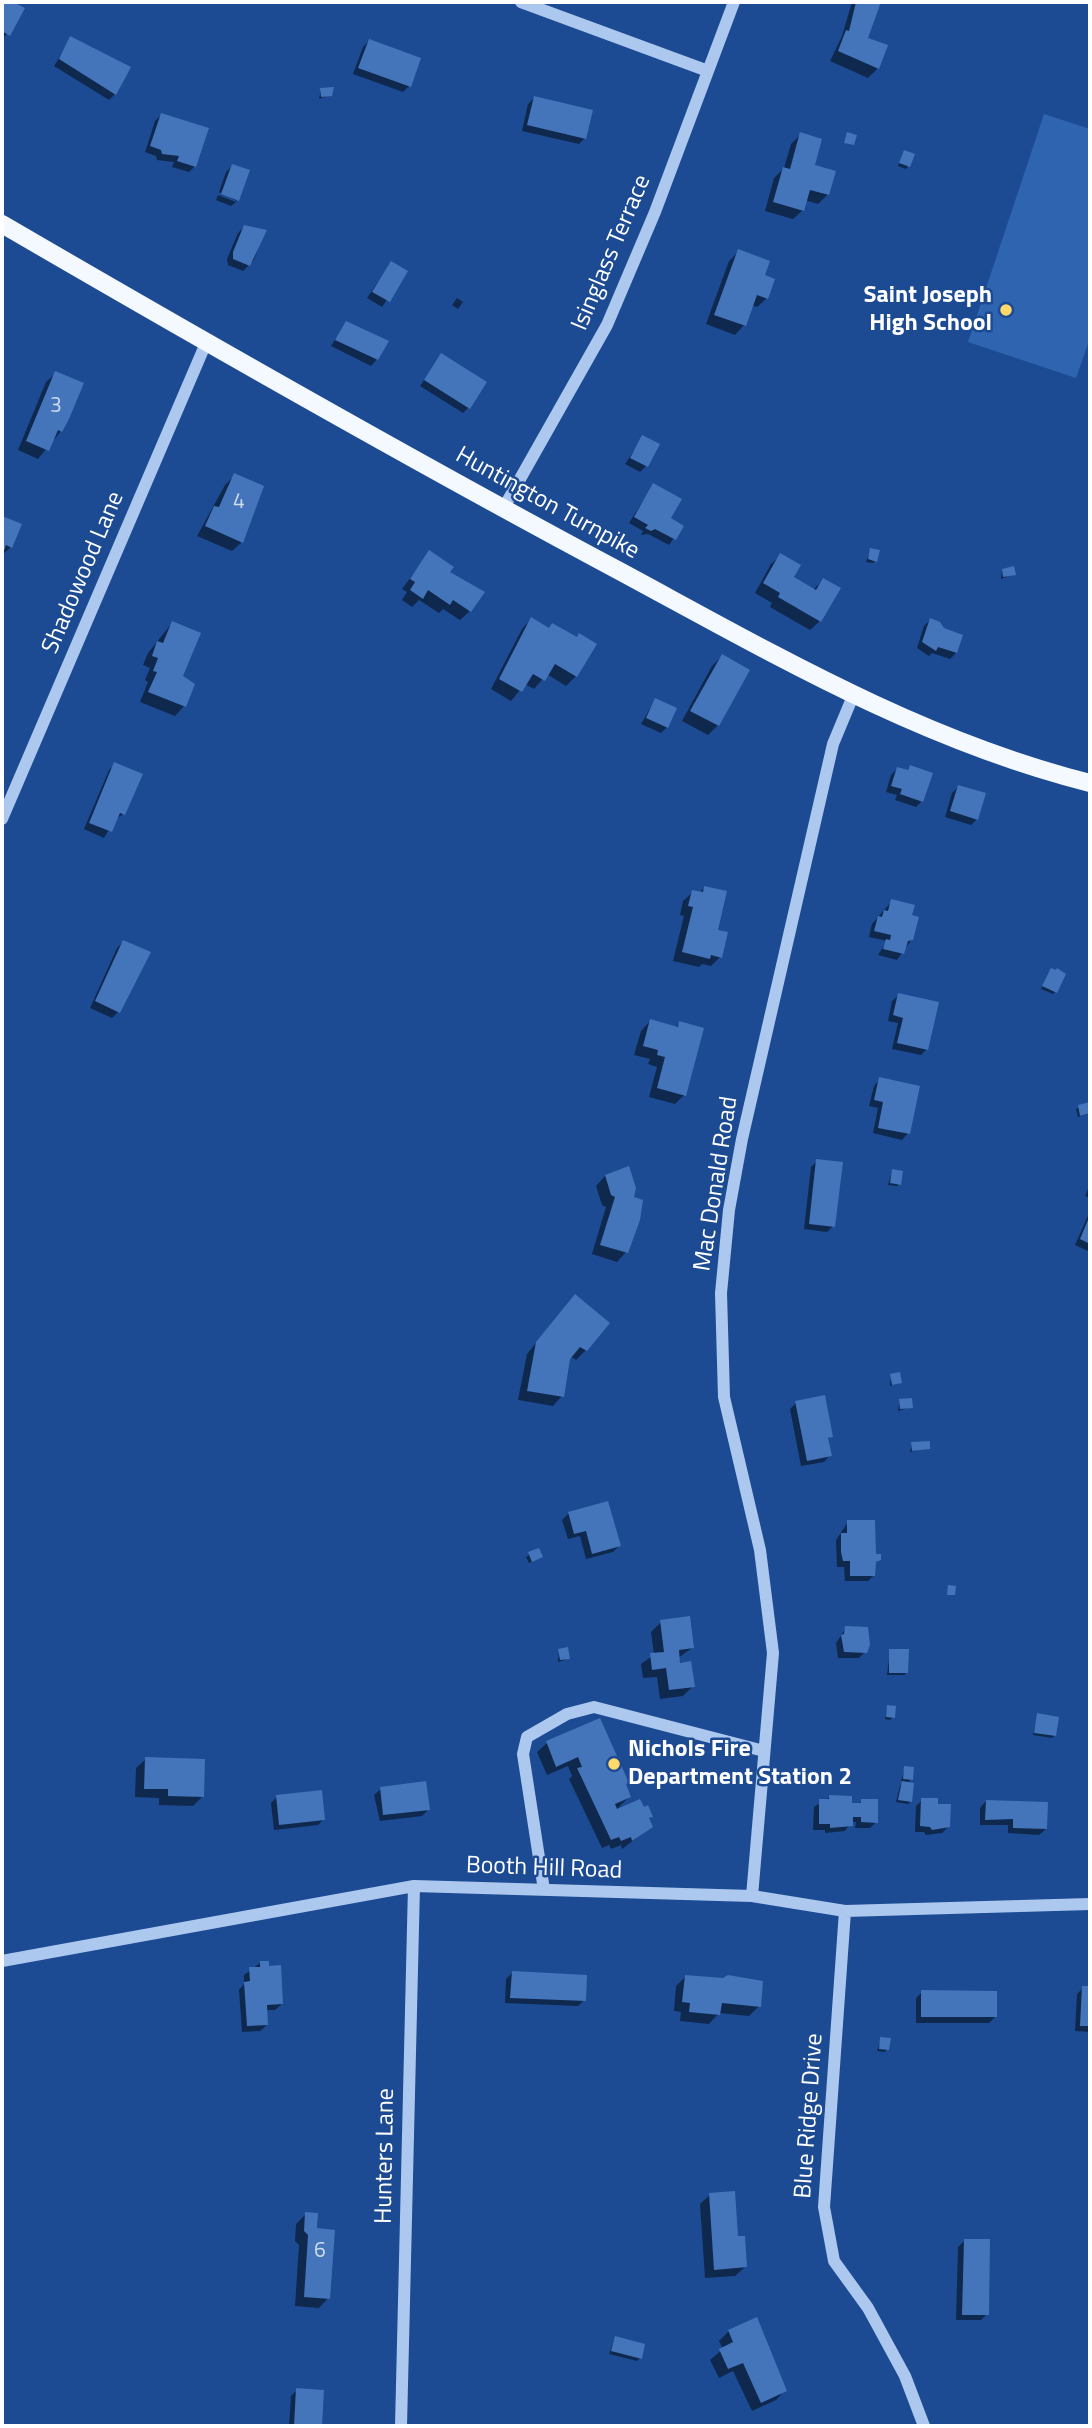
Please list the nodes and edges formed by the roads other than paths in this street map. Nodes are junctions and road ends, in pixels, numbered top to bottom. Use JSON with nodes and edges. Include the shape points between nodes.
{"nodes":[{"id":1,"x":521,"y":2,"type":"edge"},
{"id":2,"x":734,"y":2,"type":"edge"},
{"id":3,"x":708,"y":71,"type":"junction"},
{"id":4,"x":2,"y":224,"type":"edge"},
{"id":5,"x":206,"y":343,"type":"junction"},
{"id":6,"x":503,"y":509,"type":"junction"},
{"id":7,"x":853,"y":696,"type":"junction"},
{"id":8,"x":1090,"y":783,"type":"edge"},
{"id":9,"x":2,"y":819,"type":"edge"},
{"id":10,"x":764,"y":1751,"type":"junction"},
{"id":11,"x":414,"y":1886,"type":"junction"},
{"id":12,"x":544,"y":1890,"type":"junction"},
{"id":13,"x":752,"y":1896,"type":"junction"},
{"id":14,"x":1090,"y":1904,"type":"edge"},
{"id":15,"x":845,"y":1911,"type":"junction"},
{"id":16,"x":2,"y":1961,"type":"edge"},
{"id":17,"x":401,"y":2426,"type":"edge"},
{"id":18,"x":923,"y":2426,"type":"edge"}],
"edges":[{"from":1,"to":3,"type":"street"},
{"from":2,"to":3,"type":"street","name":"Isinglass Terrace"},
{"from":3,"to":6,"type":"street","name":"Isinglass Terrace","via":[[607,325]]},
{"from":4,"to":5,"type":"main road","name":"Huntington Turnpike"},
{"from":5,"to":6,"type":"main road","name":"Huntington Turnpike"},
{"from":5,"to":9,"type":"street","name":"Shadowood Lane"},
{"from":6,"to":7,"type":"main road","name":"Huntington Turnpike"},
{"from":7,"to":8,"type":"main road","name":"Huntington Turnpike","via":[[976,748]]},
{"from":7,"to":10,"type":"street","name":"Mac Donald Road","via":[[834,744],[742,1139],[721,1293],[724,1397],[770,1613],[773,1653]]},
{"from":10,"to":12,"type":"street","via":[[594,1707],[567,1714],[527,1737],[523,1754]]},
{"from":10,"to":13,"type":"street","name":"Mac Donald Road"},
{"from":11,"to":12,"type":"street","name":"Booth Hill Road"},
{"from":11,"to":16,"type":"street","name":"Booth Hill Road"},
{"from":11,"to":17,"type":"street","name":"Hunters Lane"},
{"from":12,"to":13,"type":"street","name":"Booth Hill Road"},
{"from":13,"to":15,"type":"street","name":"Booth Hill Road"},
{"from":14,"to":15,"type":"street","name":"Booth Hill Road"},
{"from":15,"to":18,"type":"street","name":"Blue Ridge Drive","via":[[824,2207],[834,2261],[868,2308],[905,2376]]}]}
